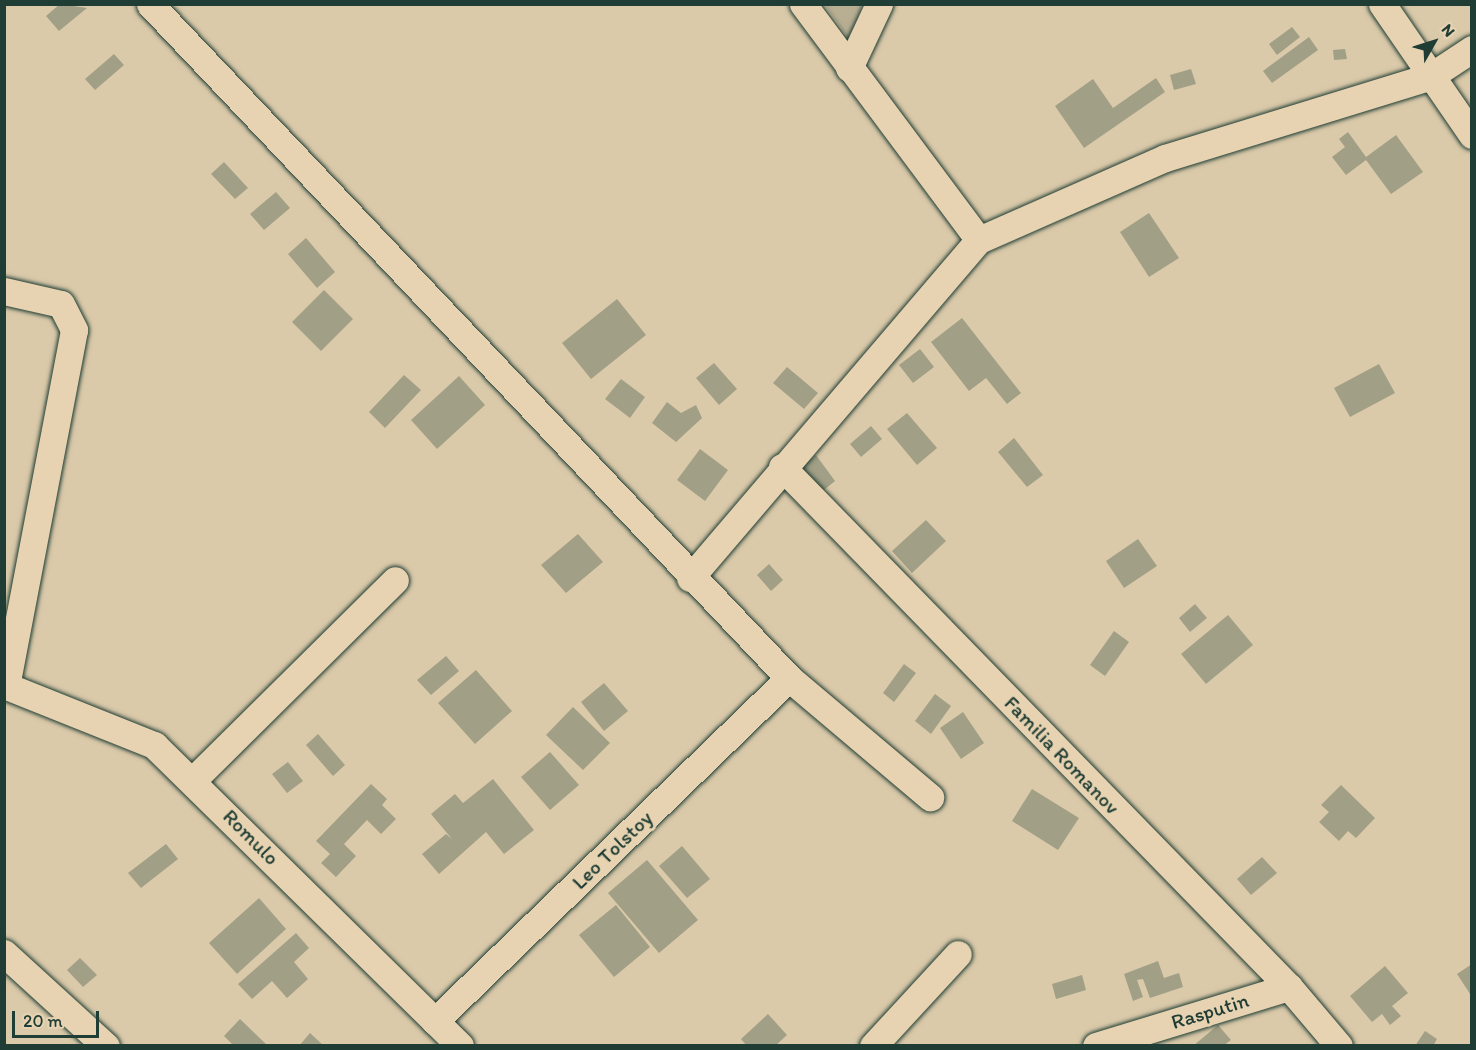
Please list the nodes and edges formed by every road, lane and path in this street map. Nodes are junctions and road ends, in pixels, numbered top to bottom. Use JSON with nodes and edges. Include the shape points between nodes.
{"nodes":[{"id":1,"x":150,"y":4,"type":"edge"},
{"id":2,"x":803,"y":4,"type":"edge"},
{"id":3,"x":879,"y":4,"type":"edge"},
{"id":4,"x":1382,"y":4,"type":"edge"},
{"id":5,"x":1472,"y":50,"type":"edge"},
{"id":6,"x":849,"y":68,"type":"junction"},
{"id":7,"x":1431,"y":76,"type":"junction"},
{"id":8,"x":1472,"y":135,"type":"edge"},
{"id":9,"x":979,"y":240,"type":"junction"},
{"id":10,"x":4,"y":291,"type":"edge"},
{"id":11,"x":782,"y":467,"type":"junction"},
{"id":12,"x":690,"y":578,"type":"junction"},
{"id":13,"x":395,"y":580,"type":"dead end"},
{"id":14,"x":789,"y":678,"type":"junction"},
{"id":15,"x":5,"y":685,"type":"edge"},
{"id":16,"x":193,"y":780,"type":"junction"},
{"id":17,"x":930,"y":797,"type":"dead end"},
{"id":18,"x":4,"y":952,"type":"edge"},
{"id":19,"x":958,"y":954,"type":"dead end"},
{"id":20,"x":1289,"y":987,"type":"junction"},
{"id":21,"x":435,"y":1021,"type":"junction"},
{"id":22,"x":106,"y":1046,"type":"edge"},
{"id":23,"x":460,"y":1046,"type":"edge"},
{"id":24,"x":873,"y":1046,"type":"edge"},
{"id":25,"x":1096,"y":1046,"type":"edge"},
{"id":26,"x":1339,"y":1046,"type":"edge"}],
"edges":[{"from":1,"to":12,"type":"street"},
{"from":2,"to":6,"type":"street"},
{"from":3,"to":6,"type":"street"},
{"from":4,"to":7,"type":"street"},
{"from":5,"to":7,"type":"street"},
{"from":6,"to":9,"type":"street"},
{"from":7,"to":8,"type":"street"},
{"from":7,"to":9,"type":"street","via":[[1165,159]]},
{"from":9,"to":11,"type":"street"},
{"from":10,"to":15,"type":"street","via":[[61,304],[74,330]]},
{"from":11,"to":12,"type":"street"},
{"from":11,"to":20,"type":"street","name":"Familia Romanov"},
{"from":12,"to":14,"type":"street"},
{"from":13,"to":16,"type":"street"},
{"from":14,"to":17,"type":"street"},
{"from":14,"to":21,"type":"street","name":"Leo Tolstoy"},
{"from":15,"to":16,"type":"street","name":"Romulo","via":[[137,735]]},
{"from":16,"to":21,"type":"street","name":"Romulo"},
{"from":18,"to":22,"type":"street"},
{"from":19,"to":24,"type":"street"},
{"from":20,"to":25,"type":"street","name":"Rasputin"},
{"from":20,"to":26,"type":"street","name":"Familia Romanov"},
{"from":21,"to":23,"type":"street","name":"Romulo"}]}
